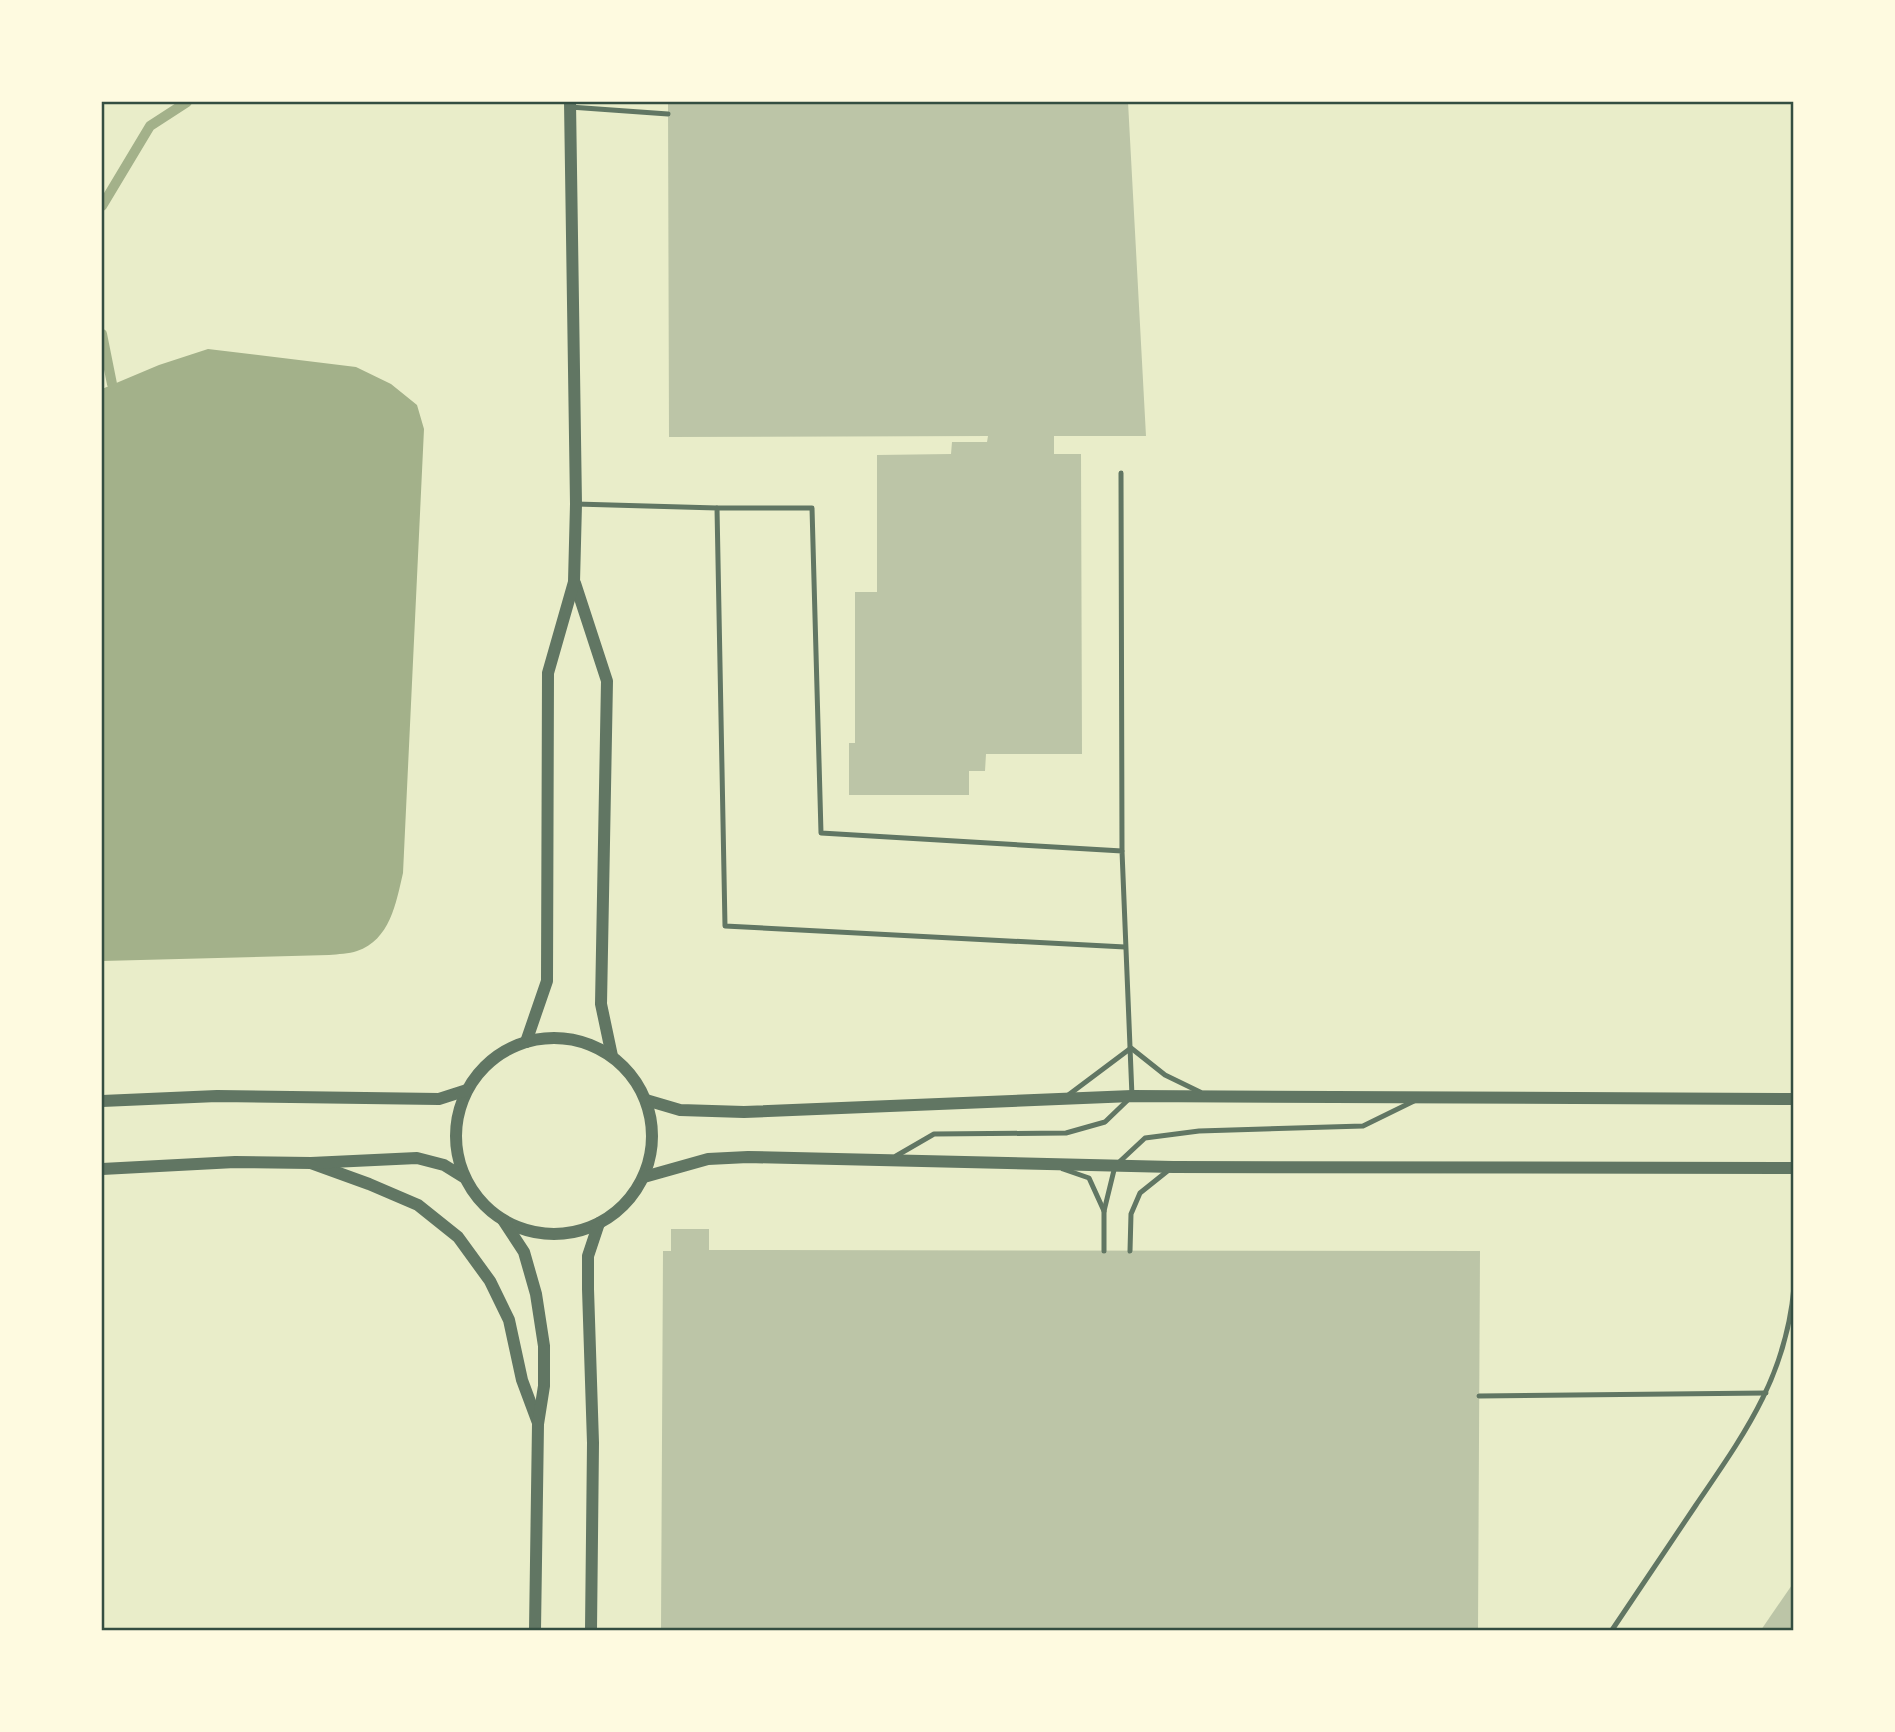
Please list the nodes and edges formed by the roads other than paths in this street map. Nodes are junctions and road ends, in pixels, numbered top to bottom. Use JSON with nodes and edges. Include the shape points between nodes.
{"nodes":[{"id":1,"x":570,"y":104,"type":"edge"},
{"id":2,"x":668,"y":114,"type":"dead end"},
{"id":3,"x":1121,"y":472,"type":"dead end"},
{"id":4,"x":576,"y":504,"type":"junction"},
{"id":5,"x":717,"y":508,"type":"junction"},
{"id":6,"x":574,"y":582,"type":"junction"},
{"id":7,"x":1122,"y":851,"type":"junction"},
{"id":8,"x":1125,"y":947,"type":"junction"},
{"id":9,"x":526,"y":1042,"type":"junction"},
{"id":10,"x":1131,"y":1048,"type":"junction"},
{"id":11,"x":612,"y":1056,"type":"junction"},
{"id":12,"x":467,"y":1090,"type":"junction"},
{"id":13,"x":1132,"y":1096,"type":"junction"},
{"id":14,"x":1210,"y":1096,"type":"junction"},
{"id":15,"x":1420,"y":1098,"type":"junction"},
{"id":16,"x":1062,"y":1099,"type":"junction"},
{"id":17,"x":1794,"y":1099,"type":"edge"},
{"id":18,"x":646,"y":1100,"type":"junction"},
{"id":19,"x":102,"y":1101,"type":"edge"},
{"id":20,"x":888,"y":1161,"type":"junction"},
{"id":21,"x":311,"y":1163,"type":"junction"},
{"id":22,"x":1050,"y":1165,"type":"junction"},
{"id":23,"x":1115,"y":1166,"type":"junction"},
{"id":24,"x":1173,"y":1167,"type":"junction"},
{"id":25,"x":1794,"y":1168,"type":"edge"},
{"id":26,"x":102,"y":1169,"type":"edge"},
{"id":27,"x":644,"y":1177,"type":"junction"},
{"id":28,"x":465,"y":1178,"type":"junction"},
{"id":29,"x":1104,"y":1211,"type":"junction"},
{"id":30,"x":503,"y":1220,"type":"junction"},
{"id":31,"x":598,"y":1223,"type":"junction"},
{"id":32,"x":1104,"y":1251,"type":"dead end"},
{"id":33,"x":1130,"y":1251,"type":"dead end"},
{"id":34,"x":1794,"y":1287,"type":"edge"},
{"id":35,"x":1766,"y":1393,"type":"junction"},
{"id":36,"x":1479,"y":1396,"type":"dead end"},
{"id":37,"x":538,"y":1424,"type":"junction"},
{"id":38,"x":535,"y":1630,"type":"edge"},
{"id":39,"x":591,"y":1630,"type":"edge"},
{"id":40,"x":1612,"y":1630,"type":"edge"}],
"edges":[{"from":1,"to":2,"type":"lane"},
{"from":1,"to":4,"type":"street"},
{"from":3,"to":7,"type":"lane"},
{"from":4,"to":5,"type":"lane"},
{"from":4,"to":6,"type":"street"},
{"from":5,"to":7,"type":"lane","via":[[812,509],[821,833]]},
{"from":5,"to":8,"type":"lane","via":[[725,926]]},
{"from":6,"to":9,"type":"street","via":[[548,673],[547,981]]},
{"from":6,"to":11,"type":"street","via":[[607,681],[601,1004]]},
{"from":7,"to":8,"type":"lane"},
{"from":8,"to":10,"type":"lane"},
{"from":9,"to":11,"type":"street","via":[[555,1037],[585,1042]]},
{"from":9,"to":12,"type":"street","via":[[502,1052]]},
{"from":10,"to":13,"type":"lane"},
{"from":10,"to":14,"type":"lane","via":[[1166,1075]]},
{"from":10,"to":16,"type":"lane"},
{"from":11,"to":18,"type":"street","via":[[632,1075]]},
{"from":12,"to":19,"type":"street","via":[[439,1099],[217,1096]]},
{"from":12,"to":28,"type":"street","via":[[457,1119],[457,1149]]},
{"from":13,"to":14,"type":"street"},
{"from":13,"to":16,"type":"street"},
{"from":13,"to":20,"type":"lane","via":[[1105,1122],[1066,1133],[934,1134]]},
{"from":14,"to":15,"type":"street"},
{"from":15,"to":17,"type":"street"},
{"from":15,"to":23,"type":"lane","via":[[1363,1126],[1199,1130],[1145,1138]]},
{"from":16,"to":18,"type":"street","via":[[744,1112],[680,1110]]},
{"from":18,"to":27,"type":"street","via":[[652,1149]]},
{"from":20,"to":22,"type":"street"},
{"from":20,"to":27,"type":"street","via":[[712,1159]]},
{"from":21,"to":26,"type":"street"},
{"from":21,"to":28,"type":"street","via":[[417,1158],[444,1165]]},
{"from":21,"to":37,"type":"street","via":[[418,1205],[458,1237],[509,1320],[522,1380]]},
{"from":22,"to":23,"type":"street"},
{"from":22,"to":29,"type":"lane","via":[[1089,1178]]},
{"from":23,"to":24,"type":"street"},
{"from":23,"to":29,"type":"lane"},
{"from":24,"to":25,"type":"street"},
{"from":24,"to":33,"type":"lane","via":[[1140,1193],[1131,1214]]},
{"from":27,"to":31,"type":"street","via":[[618,1210]]},
{"from":28,"to":30,"type":"street","via":[[481,1202]]},
{"from":29,"to":32,"type":"lane"},
{"from":30,"to":31,"type":"street","via":[[534,1232],[567,1233]]},
{"from":30,"to":37,"type":"street","via":[[524,1252],[536,1294],[544,1346]]},
{"from":31,"to":39,"type":"street","via":[[588,1256]]},
{"from":34,"to":35,"type":"lane","via":[[1786,1335]]},
{"from":35,"to":36,"type":"lane"},
{"from":35,"to":40,"type":"lane","via":[[1738,1443]]},
{"from":37,"to":38,"type":"street"}]}
